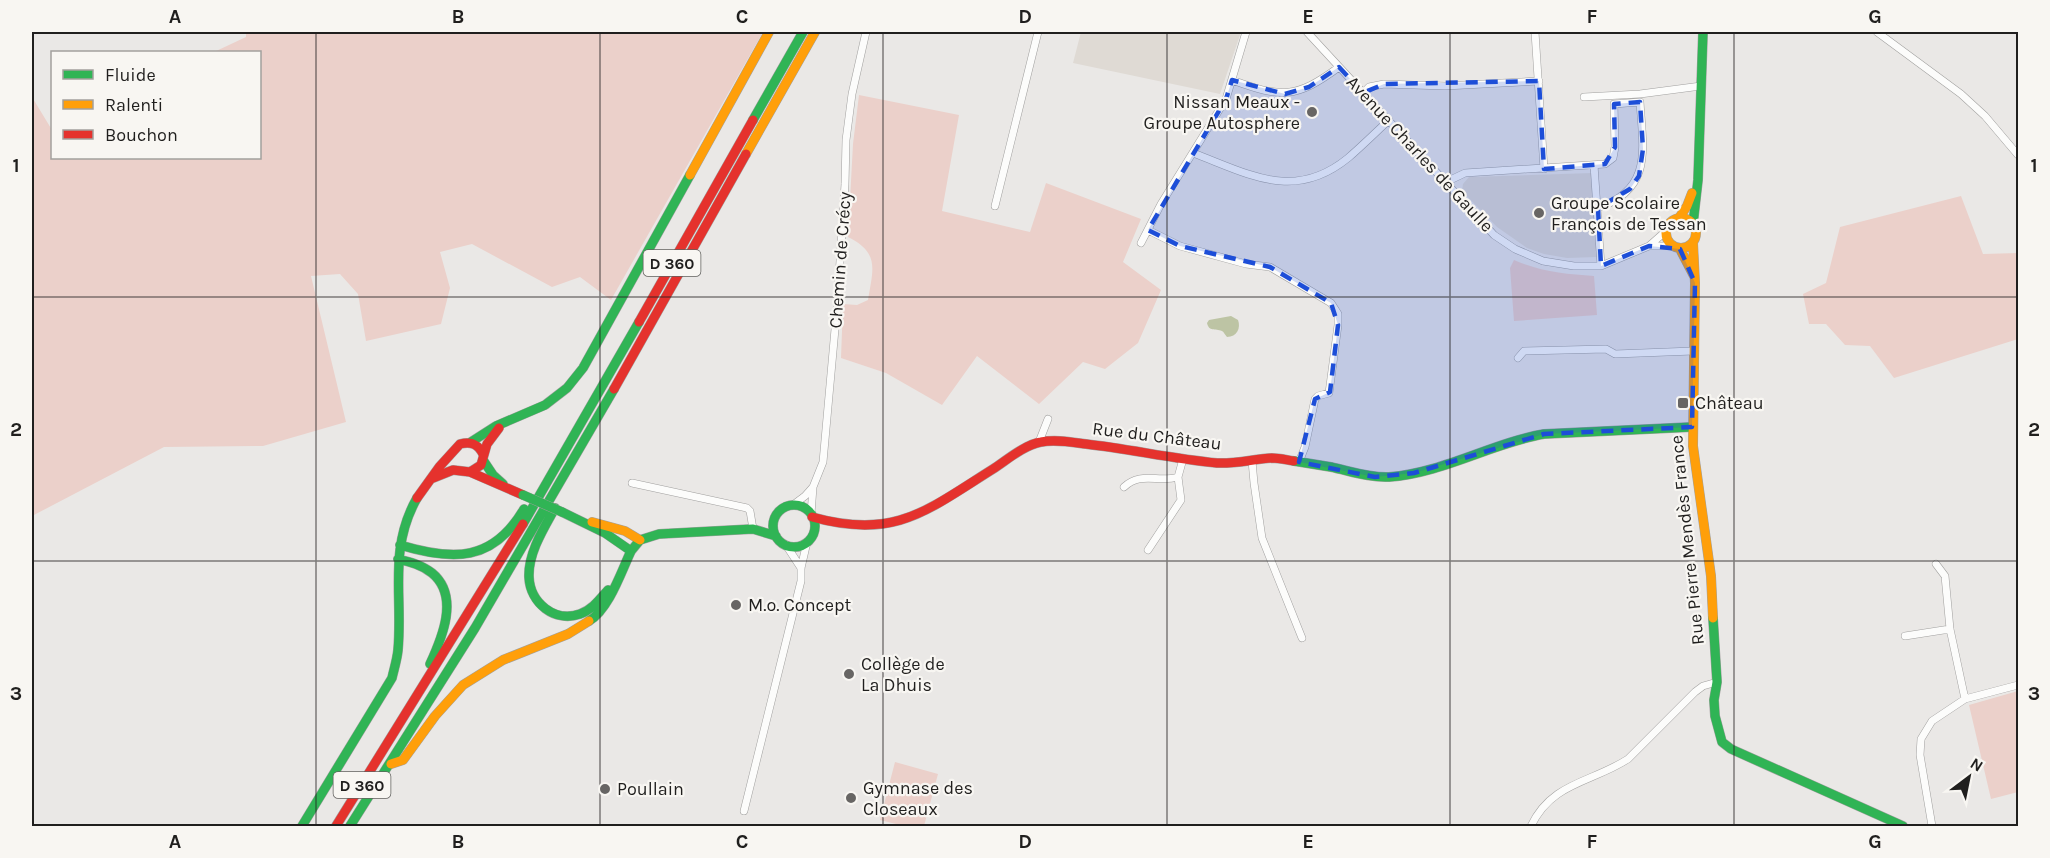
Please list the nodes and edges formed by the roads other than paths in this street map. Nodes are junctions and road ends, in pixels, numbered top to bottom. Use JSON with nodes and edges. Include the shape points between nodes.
{"nodes":[{"id":1,"x":769,"y":32,"type":"edge"},
{"id":2,"x":803,"y":32,"type":"edge"},
{"id":3,"x":815,"y":32,"type":"edge"},
{"id":4,"x":866,"y":32,"type":"edge"},
{"id":5,"x":1038,"y":32,"type":"edge"},
{"id":6,"x":1246,"y":32,"type":"edge"},
{"id":7,"x":1307,"y":32,"type":"edge"},
{"id":8,"x":1535,"y":32,"type":"edge"},
{"id":9,"x":1703,"y":32,"type":"edge"},
{"id":10,"x":1876,"y":32,"type":"edge"},
{"id":11,"x":1339,"y":67,"type":"junction"},
{"id":12,"x":1232,"y":80,"type":"junction"},
{"id":13,"x":1539,"y":81,"type":"junction"},
{"id":14,"x":1701,"y":86,"type":"junction"},
{"id":15,"x":1363,"y":93,"type":"junction"},
{"id":16,"x":1584,"y":97,"type":"dead end"},
{"id":17,"x":1389,"y":120,"type":"junction"},
{"id":18,"x":1193,"y":153,"type":"junction"},
{"id":19,"x":2019,"y":155,"type":"edge"},
{"id":20,"x":1594,"y":165,"type":"junction"},
{"id":21,"x":1544,"y":169,"type":"junction"},
{"id":22,"x":1698,"y":180,"type":"junction"},
{"id":23,"x":1446,"y":182,"type":"junction"},
{"id":24,"x":995,"y":206,"type":"dead end"},
{"id":25,"x":1598,"y":208,"type":"junction"},
{"id":26,"x":1679,"y":218,"type":"junction"},
{"id":27,"x":1693,"y":224,"type":"junction"},
{"id":28,"x":1148,"y":230,"type":"junction"},
{"id":29,"x":1666,"y":231,"type":"junction"},
{"id":30,"x":1141,"y":243,"type":"dead end"},
{"id":31,"x":1693,"y":243,"type":"junction"},
{"id":32,"x":1649,"y":246,"type":"junction"},
{"id":33,"x":1676,"y":248,"type":"junction"},
{"id":34,"x":1600,"y":266,"type":"junction"},
{"id":35,"x":1695,"y":279,"type":"junction"},
{"id":36,"x":1693,"y":351,"type":"junction"},
{"id":37,"x":1518,"y":358,"type":"dead end"},
{"id":38,"x":1048,"y":419,"type":"dead end"},
{"id":39,"x":508,"y":421,"type":"junction"},
{"id":40,"x":1692,"y":427,"type":"junction"},
{"id":41,"x":471,"y":442,"type":"junction"},
{"id":42,"x":1040,"y":442,"type":"junction"},
{"id":43,"x":454,"y":452,"type":"junction"},
{"id":44,"x":483,"y":457,"type":"junction"},
{"id":45,"x":1183,"y":459,"type":"junction"},
{"id":46,"x":1252,"y":461,"type":"junction"},
{"id":47,"x":573,"y":462,"type":"junction"},
{"id":48,"x":1299,"y":462,"type":"junction"},
{"id":49,"x":466,"y":471,"type":"junction"},
{"id":50,"x":1178,"y":477,"type":"junction"},
{"id":51,"x":430,"y":479,"type":"junction"},
{"id":52,"x":632,"y":483,"type":"dead end"},
{"id":53,"x":813,"y":487,"type":"junction"},
{"id":54,"x":1124,"y":487,"type":"dead end"},
{"id":55,"x":510,"y":489,"type":"junction"},
{"id":56,"x":541,"y":495,"type":"junction"},
{"id":57,"x":793,"y":505,"type":"junction"},
{"id":58,"x":812,"y":516,"type":"junction"},
{"id":59,"x":775,"y":517,"type":"junction"},
{"id":60,"x":580,"y":520,"type":"junction"},
{"id":61,"x":753,"y":529,"type":"junction"},
{"id":62,"x":776,"y":536,"type":"junction"},
{"id":63,"x":640,"y":540,"type":"junction"},
{"id":64,"x":807,"y":542,"type":"junction"},
{"id":65,"x":400,"y":545,"type":"junction"},
{"id":66,"x":786,"y":545,"type":"junction"},
{"id":67,"x":1148,"y":550,"type":"dead end"},
{"id":68,"x":631,"y":551,"type":"junction"},
{"id":69,"x":398,"y":559,"type":"junction"},
{"id":70,"x":1936,"y":564,"type":"dead end"},
{"id":71,"x":801,"y":568,"type":"junction"},
{"id":72,"x":617,"y":580,"type":"junction"},
{"id":73,"x":1950,"y":628,"type":"junction"},
{"id":74,"x":1905,"y":636,"type":"dead end"},
{"id":75,"x":1302,"y":638,"type":"dead end"},
{"id":76,"x":1717,"y":682,"type":"junction"},
{"id":77,"x":2019,"y":685,"type":"edge"},
{"id":78,"x":1965,"y":699,"type":"junction"},
{"id":79,"x":388,"y":744,"type":"junction"},
{"id":80,"x":390,"y":765,"type":"junction"},
{"id":81,"x":744,"y":811,"type":"dead end"},
{"id":82,"x":302,"y":826,"type":"edge"},
{"id":83,"x":336,"y":826,"type":"edge"},
{"id":84,"x":350,"y":826,"type":"edge"},
{"id":85,"x":1531,"y":826,"type":"edge"},
{"id":86,"x":1903,"y":826,"type":"edge"},
{"id":87,"x":1932,"y":826,"type":"edge"}],
"edges":[{"from":1,"to":39,"type":"main road","via":[[583,368],[567,388],[544,405]]},
{"from":2,"to":56,"type":"main road","number":"D 360"},
{"from":3,"to":47,"type":"main road","number":"D 360"},
{"from":4,"to":53,"type":"street","name":"Chemin de Crécy","via":[[847,129],[831,380],[823,462]]},
{"from":5,"to":24,"type":"street"},
{"from":6,"to":12,"type":"street"},
{"from":7,"to":11,"type":"street","name":"Avenue Charles de Gaulle"},
{"from":8,"to":13,"type":"street"},
{"from":9,"to":14,"type":"main road"},
{"from":10,"to":19,"type":"street","via":[[1961,94]]},
{"from":11,"to":12,"type":"street","via":[[1309,87],[1286,94],[1267,93]]},
{"from":11,"to":15,"type":"street","name":"Avenue Charles de Gaulle"},
{"from":12,"to":18,"type":"street","via":[[1226,99]]},
{"from":13,"to":15,"type":"street","via":[[1445,86],[1384,84]]},
{"from":13,"to":21,"type":"street"},
{"from":14,"to":16,"type":"street"},
{"from":14,"to":22,"type":"main road"},
{"from":15,"to":17,"type":"street","name":"Avenue Charles de Gaulle"},
{"from":17,"to":18,"type":"street","via":[[1335,168],[1295,182],[1266,180]]},
{"from":17,"to":23,"type":"street","name":"Avenue Charles de Gaulle"},
{"from":18,"to":28,"type":"street"},
{"from":20,"to":21,"type":"street"},
{"from":20,"to":25,"type":"street"},
{"from":20,"to":25,"type":"street","via":[[1613,158],[1614,104],[1640,102],[1643,149],[1639,176],[1622,196]]},
{"from":21,"to":23,"type":"street","via":[[1465,173]]},
{"from":22,"to":26,"type":"main road"},
{"from":22,"to":27,"type":"main road"},
{"from":23,"to":34,"type":"street","name":"Avenue Charles de Gaulle","via":[[1494,235],[1515,249],[1543,261]]},
{"from":25,"to":34,"type":"street"},
{"from":26,"to":27,"type":"main road"},
{"from":26,"to":29,"type":"main road"},
{"from":27,"to":31,"type":"main road"},
{"from":28,"to":30,"type":"street"},
{"from":28,"to":48,"type":"street","via":[[1180,246],[1270,267],[1335,308],[1338,325],[1329,393],[1315,399]]},
{"from":29,"to":32,"type":"street","name":"Avenue Charles de Gaulle"},
{"from":29,"to":33,"type":"main road","via":[[1666,239]]},
{"from":31,"to":33,"type":"main road"},
{"from":31,"to":35,"type":"main road","name":"Rue Pierre Mendès France"},
{"from":32,"to":33,"type":"street","name":"Avenue Charles de Gaulle"},
{"from":32,"to":34,"type":"street","name":"Avenue Charles de Gaulle"},
{"from":33,"to":35,"type":"main road","name":"Rue Pierre Mendès France"},
{"from":35,"to":36,"type":"main road","name":"Rue Pierre Mendès France"},
{"from":36,"to":37,"type":"street","via":[[1524,351]]},
{"from":36,"to":40,"type":"main road","name":"Rue Pierre Mendès France"},
{"from":38,"to":42,"type":"street"},
{"from":39,"to":41,"type":"main road"},
{"from":39,"to":44,"type":"main road","via":[[493,435]]},
{"from":40,"to":48,"type":"main road","name":"Rue du Château","via":[[1544,434],[1463,460],[1390,477]]},
{"from":40,"to":76,"type":"main road","name":"Rue Pierre Mendès France","via":[[1711,576]]},
{"from":41,"to":43,"type":"main road","via":[[460,444]]},
{"from":41,"to":44,"type":"main road","via":[[479,446]]},
{"from":42,"to":45,"type":"main road","name":"Rue du Château","via":[[1115,447]]},
{"from":42,"to":58,"type":"main road","name":"Rue du Château","via":[[928,510],[906,519],[860,526]]},
{"from":43,"to":49,"type":"main road","via":[[454,464]]},
{"from":43,"to":51,"type":"main road"},
{"from":44,"to":49,"type":"main road","via":[[480,468]]},
{"from":44,"to":55,"type":"main road","via":[[493,475]]},
{"from":45,"to":46,"type":"main road","name":"Rue du Château"},
{"from":45,"to":50,"type":"street"},
{"from":46,"to":48,"type":"main road","name":"Rue du Château","via":[[1274,458]]},
{"from":46,"to":75,"type":"street","via":[[1262,537]]},
{"from":47,"to":72,"type":"main road","via":[[576,472],[550,516],[531,560],[531,591],[551,613],[566,617],[592,607]]},
{"from":47,"to":80,"type":"main road","number":"D 360"},
{"from":49,"to":51,"type":"main road","via":[[453,470]]},
{"from":49,"to":55,"type":"main road"},
{"from":50,"to":54,"type":"street","via":[[1141,478]]},
{"from":50,"to":67,"type":"street","via":[[1181,500]]},
{"from":51,"to":65,"type":"main road","via":[[412,504]]},
{"from":52,"to":61,"type":"street","via":[[747,508]]},
{"from":53,"to":57,"type":"street","name":"Chemin de Crécy"},
{"from":53,"to":58,"type":"street","name":"Chemin de Crécy"},
{"from":55,"to":60,"type":"main road","bridge":true},
{"from":56,"to":65,"type":"main road","via":[[528,502],[504,534],[474,554],[436,555]]},
{"from":56,"to":79,"type":"main road","number":"D 360"},
{"from":57,"to":58,"type":"main road","via":[[803,507]]},
{"from":57,"to":59,"type":"main road"},
{"from":58,"to":64,"type":"main road","via":[[814,529]]},
{"from":59,"to":61,"type":"main road"},
{"from":59,"to":62,"type":"main road"},
{"from":60,"to":63,"type":"main road","via":[[617,528]]},
{"from":60,"to":68,"type":"main road"},
{"from":61,"to":62,"type":"main road"},
{"from":61,"to":63,"type":"main road","via":[[658,534]]},
{"from":62,"to":66,"type":"main road"},
{"from":63,"to":68,"type":"main road"},
{"from":64,"to":66,"type":"main road"},
{"from":64,"to":71,"type":"street"},
{"from":65,"to":69,"type":"main road"},
{"from":66,"to":71,"type":"street"},
{"from":68,"to":72,"type":"main road"},
{"from":69,"to":79,"type":"main road","via":[[412,561],[434,574],[448,598],[448,612],[439,646],[387,733]]},
{"from":69,"to":82,"type":"main road","via":[[398,652],[392,678]]},
{"from":70,"to":73,"type":"street","via":[[1945,576]]},
{"from":71,"to":81,"type":"street"},
{"from":72,"to":80,"type":"main road","via":[[603,608],[583,626],[503,660],[464,685],[403,760]]},
{"from":73,"to":74,"type":"street"},
{"from":73,"to":78,"type":"street"},
{"from":76,"to":85,"type":"street","via":[[1695,692],[1628,759],[1552,797]]},
{"from":76,"to":86,"type":"main road","name":"Rue Pierre Mendès France","via":[[1715,716],[1722,742],[1731,749]]},
{"from":77,"to":78,"type":"street"},
{"from":78,"to":87,"type":"street","via":[[1932,722],[1921,739]]},
{"from":79,"to":83,"type":"main road","number":"D 360"},
{"from":80,"to":84,"type":"main road","number":"D 360"}]}
